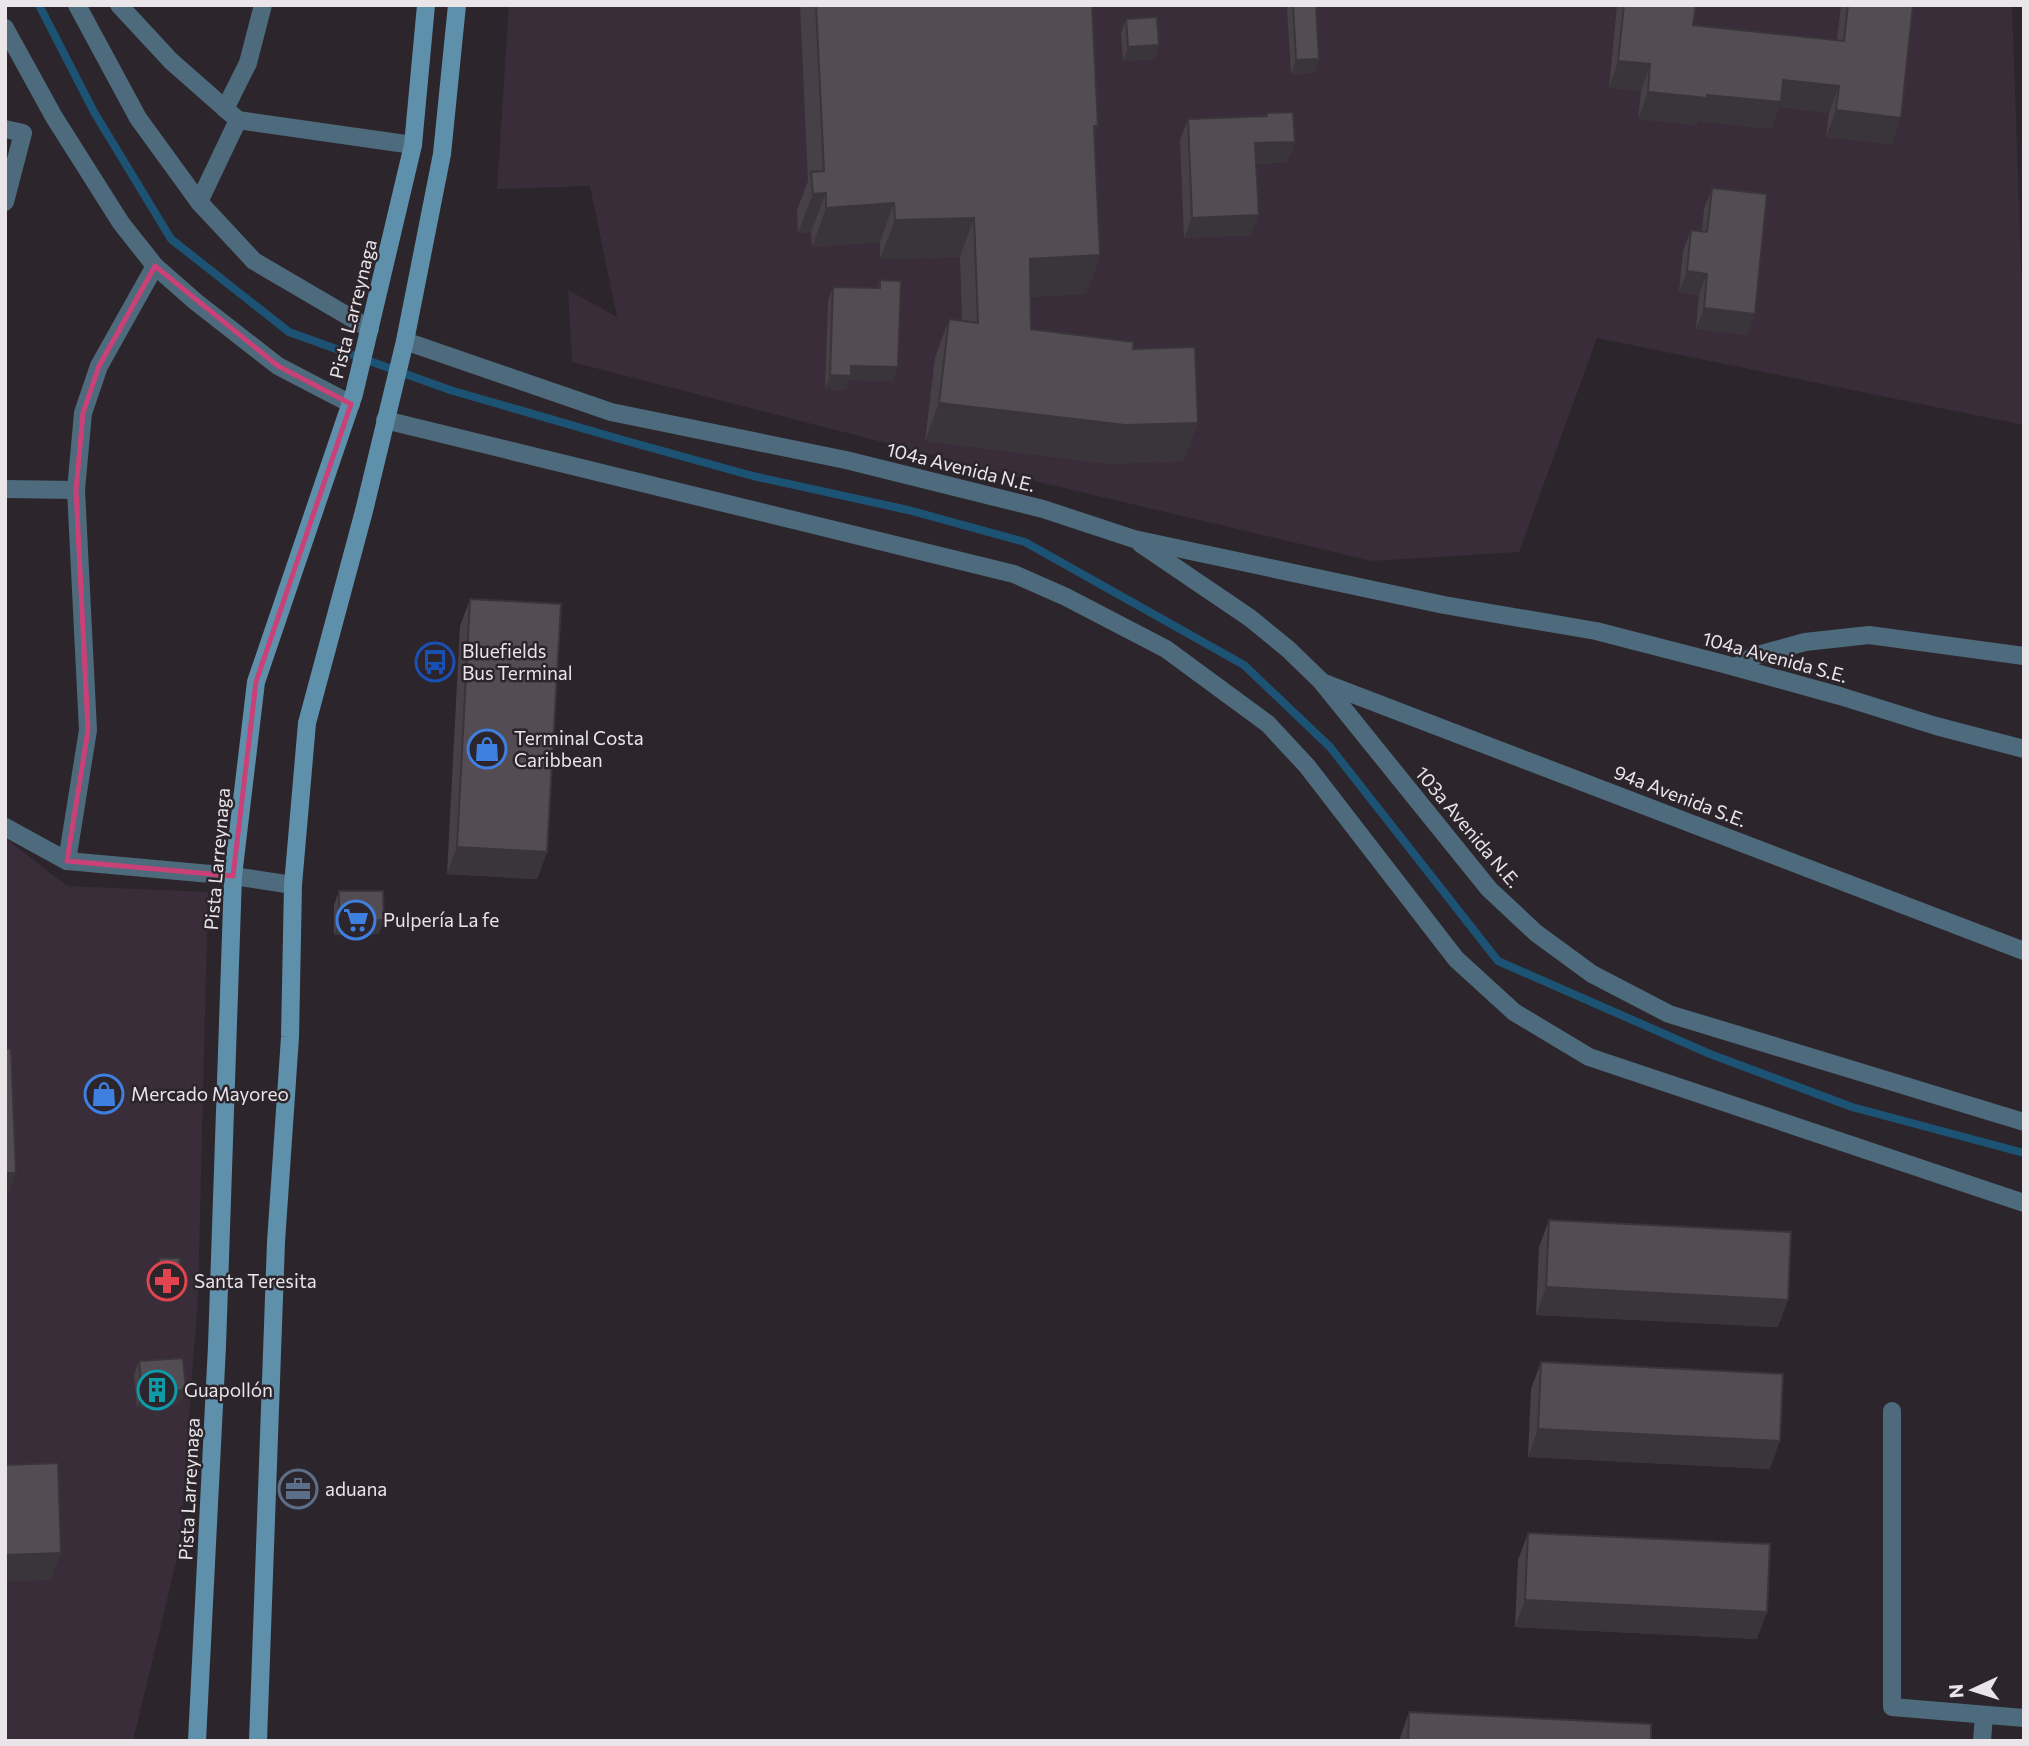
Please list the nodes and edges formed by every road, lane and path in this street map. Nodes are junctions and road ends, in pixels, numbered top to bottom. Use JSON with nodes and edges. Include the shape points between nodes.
{"nodes":[{"id":1,"x":77,"y":5,"type":"edge"},
{"id":2,"x":119,"y":5,"type":"edge"},
{"id":3,"x":263,"y":5,"type":"edge"},
{"id":4,"x":426,"y":5,"type":"edge"},
{"id":5,"x":457,"y":5,"type":"edge"},
{"id":6,"x":5,"y":28,"type":"edge"},
{"id":7,"x":232,"y":114,"type":"junction"},
{"id":8,"x":14,"y":131,"type":"edge"},
{"id":9,"x":413,"y":145,"type":"junction"},
{"id":10,"x":5,"y":202,"type":"edge"},
{"id":11,"x":198,"y":202,"type":"junction"},
{"id":12,"x":155,"y":266,"type":"junction"},
{"id":13,"x":369,"y":333,"type":"junction"},
{"id":14,"x":404,"y":344,"type":"junction"},
{"id":15,"x":352,"y":399,"type":"junction"},
{"id":16,"x":386,"y":413,"type":"junction"},
{"id":17,"x":5,"y":489,"type":"edge"},
{"id":18,"x":76,"y":489,"type":"junction"},
{"id":19,"x":1134,"y":540,"type":"junction"},
{"id":20,"x":1513,"y":617,"type":"joint"},
{"id":21,"x":2024,"y":656,"type":"edge"},
{"id":22,"x":1736,"y":667,"type":"junction"},
{"id":23,"x":1321,"y":681,"type":"junction"},
{"id":24,"x":2024,"y":749,"type":"edge"},
{"id":25,"x":5,"y":827,"type":"edge"},
{"id":26,"x":67,"y":861,"type":"junction"},
{"id":27,"x":233,"y":876,"type":"junction"},
{"id":28,"x":293,"y":885,"type":"junction"},
{"id":29,"x":2024,"y":951,"type":"edge"},
{"id":30,"x":2024,"y":1122,"type":"edge"},
{"id":31,"x":2024,"y":1203,"type":"edge"},
{"id":32,"x":1892,"y":1411,"type":"dead end"},
{"id":33,"x":1984,"y":1715,"type":"junction"},
{"id":34,"x":2024,"y":1718,"type":"edge"},
{"id":35,"x":197,"y":1741,"type":"edge"},
{"id":36,"x":258,"y":1741,"type":"edge"},
{"id":37,"x":1982,"y":1741,"type":"edge"}],
"edges":[{"from":1,"to":11,"type":"street","via":[[138,118]]},
{"from":2,"to":7,"type":"street","via":[[171,61]]},
{"from":3,"to":7,"type":"street"},
{"from":4,"to":9,"type":"main road","name":"Pista Larreynaga"},
{"from":5,"to":14,"type":"main road","via":[[442,154]]},
{"from":6,"to":12,"type":"street","via":[[54,117],[121,223]]},
{"from":7,"to":9,"type":"street"},
{"from":7,"to":11,"type":"street"},
{"from":8,"to":10,"type":"street"},
{"from":9,"to":13,"type":"main road","name":"Pista Larreynaga"},
{"from":11,"to":13,"type":"street","via":[[254,261]]},
{"from":12,"to":15,"type":"street","via":[[278,366]]},
{"from":12,"to":18,"type":"street","via":[[99,366],[83,413]]},
{"from":13,"to":15,"type":"main road","name":"Pista Larreynaga"},
{"from":14,"to":16,"type":"main road"},
{"from":14,"to":19,"type":"street","name":"104a Avenida N.E.","via":[[611,412],[846,460],[1043,509]]},
{"from":15,"to":27,"type":"main road","name":"Pista Larreynaga","via":[[256,682]]},
{"from":16,"to":28,"type":"main road","via":[[307,723]]},
{"from":16,"to":31,"type":"street","via":[[1014,574],[1066,597],[1166,649],[1268,724],[1307,766],[1456,959],[1514,1012],[1589,1057]]},
{"from":17,"to":18,"type":"street"},
{"from":18,"to":26,"type":"street","via":[[88,730]]},
{"from":19,"to":20,"type":"street","name":"104a Avenida N.E."},
{"from":19,"to":23,"type":"street","name":"103a Avenida N.E.","via":[[1250,618]]},
{"from":20,"to":22,"type":"street","name":"104a Avenida S.E.","via":[[1596,631]]},
{"from":21,"to":22,"type":"street","via":[[1869,635],[1805,642],[1754,656]]},
{"from":22,"to":24,"type":"street","name":"104a Avenida S.E."},
{"from":23,"to":29,"type":"street","name":"94a Avenida S.E."},
{"from":23,"to":30,"type":"street","name":"103a Avenida N.E.","via":[[1489,889],[1536,933],[1592,974],[1669,1014]]},
{"from":25,"to":26,"type":"street"},
{"from":26,"to":27,"type":"street"},
{"from":27,"to":28,"type":"street"},
{"from":27,"to":35,"type":"main road","name":"Pista Larreynaga","via":[[217,1346]]},
{"from":28,"to":36,"type":"main road"},
{"from":32,"to":33,"type":"street","via":[[1892,1707]]},
{"from":33,"to":34,"type":"street"},
{"from":33,"to":37,"type":"street"}]}
